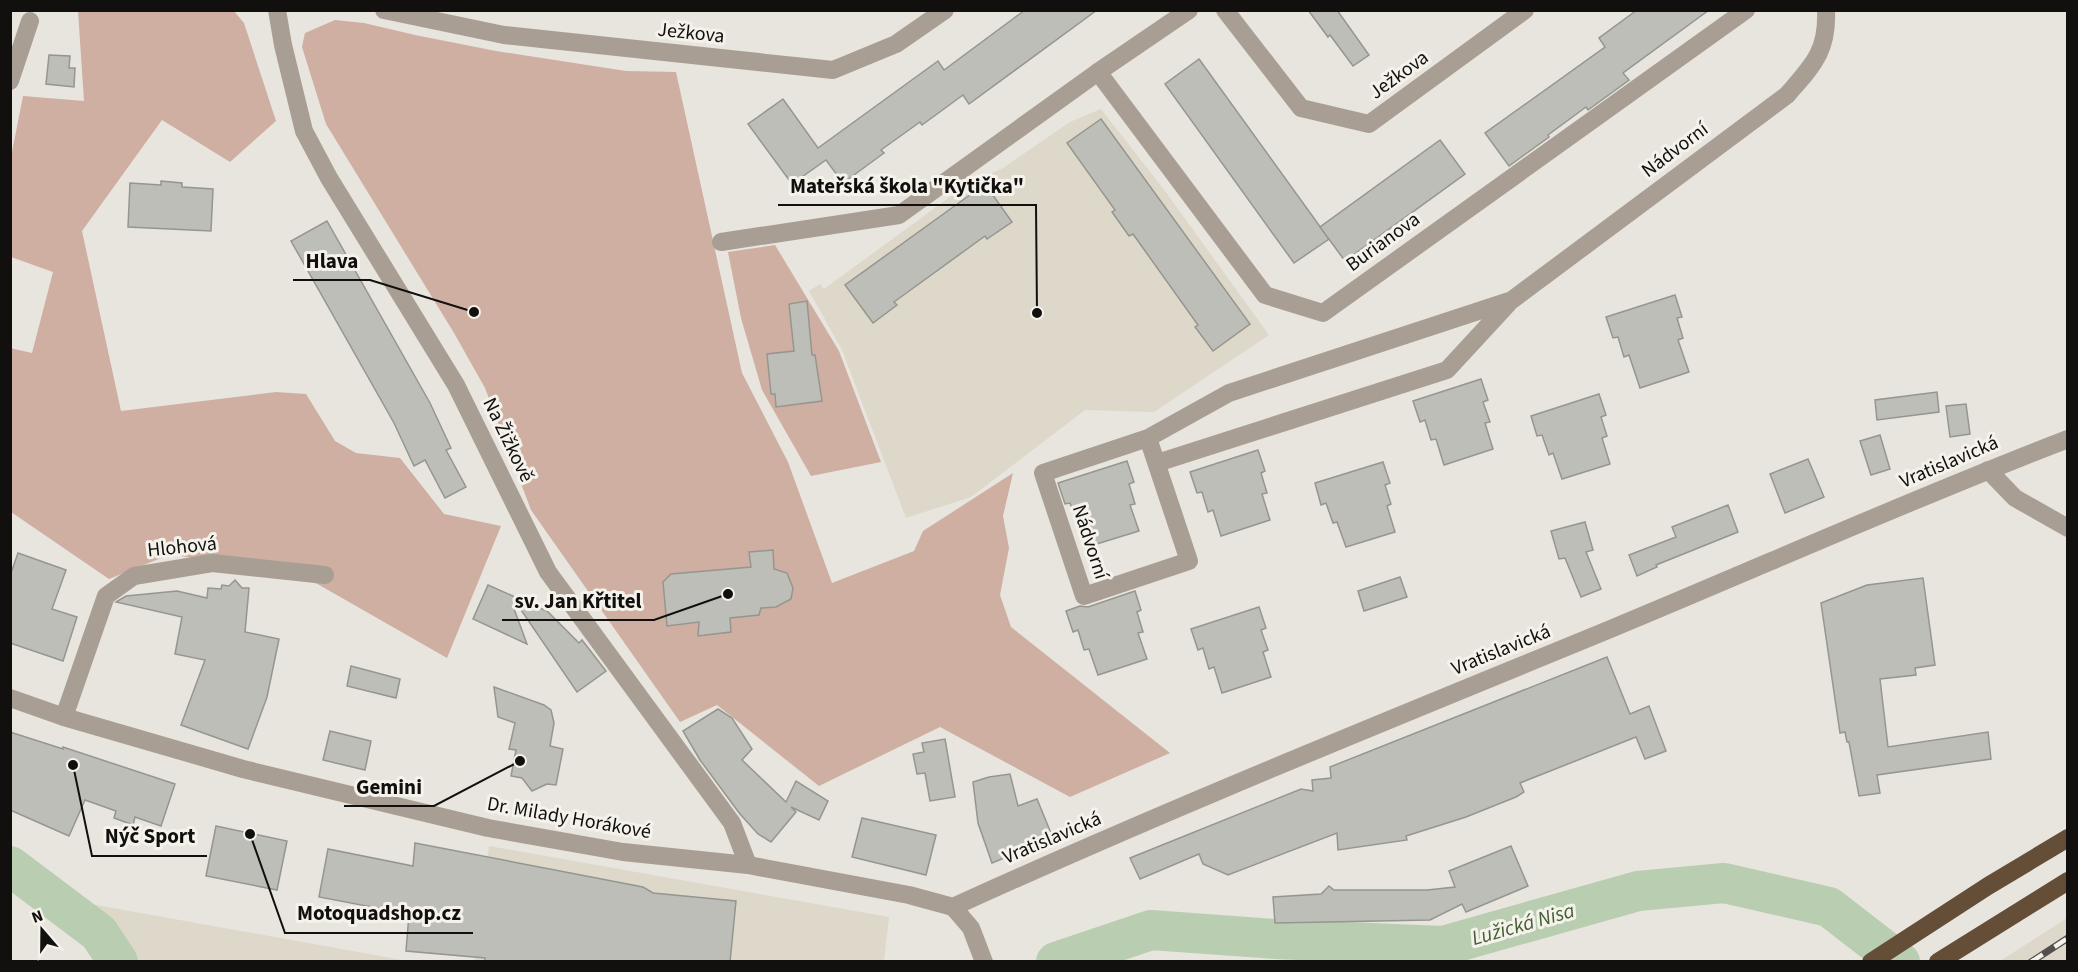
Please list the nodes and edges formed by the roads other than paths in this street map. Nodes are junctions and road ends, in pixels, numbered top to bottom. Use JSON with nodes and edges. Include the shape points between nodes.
{"nodes":[{"id":1,"x":277,"y":10,"type":"edge"},
{"id":2,"x":384,"y":10,"type":"edge"},
{"id":3,"x":945,"y":10,"type":"edge"},
{"id":4,"x":1189,"y":10,"type":"edge"},
{"id":5,"x":1225,"y":10,"type":"edge"},
{"id":6,"x":1525,"y":10,"type":"edge"},
{"id":7,"x":1746,"y":10,"type":"edge"},
{"id":8,"x":1826,"y":10,"type":"edge"},
{"id":9,"x":30,"y":21,"type":"dead end"},
{"id":10,"x":1098,"y":72,"type":"junction"},
{"id":11,"x":10,"y":81,"type":"edge"},
{"id":12,"x":721,"y":242,"type":"dead end"},
{"id":13,"x":1512,"y":300,"type":"junction"},
{"id":14,"x":1148,"y":438,"type":"junction"},
{"id":15,"x":2067,"y":439,"type":"edge"},
{"id":16,"x":1157,"y":463,"type":"junction"},
{"id":17,"x":1988,"y":470,"type":"junction"},
{"id":18,"x":2067,"y":528,"type":"edge"},
{"id":19,"x":325,"y":575,"type":"dead end"},
{"id":20,"x":10,"y":698,"type":"edge"},
{"id":21,"x":64,"y":717,"type":"junction"},
{"id":22,"x":2067,"y":838,"type":"edge"},
{"id":23,"x":747,"y":865,"type":"junction"},
{"id":24,"x":2067,"y":881,"type":"edge"},
{"id":25,"x":952,"y":907,"type":"junction"},
{"id":26,"x":982,"y":955,"type":"edge"},
{"id":27,"x":1871,"y":962,"type":"edge"},
{"id":28,"x":1938,"y":962,"type":"edge"}],
"edges":[{"from":1,"to":23,"type":"street","name":"Na Žižkově","via":[[303,130],[329,178],[456,385],[548,572],[732,823]]},
{"from":2,"to":3,"type":"street","name":"Ježkova","via":[[504,35],[833,70],[896,44]]},
{"from":4,"to":10,"type":"street"},
{"from":5,"to":6,"type":"street","name":"Ježkova","via":[[1301,108],[1369,124]]},
{"from":7,"to":10,"type":"street","name":"Burianova","via":[[1323,313],[1265,296]]},
{"from":8,"to":13,"type":"street","name":"Nádvorní","via":[[1827,26],[1817,60],[1787,95]]},
{"from":9,"to":11,"type":"street"},
{"from":10,"to":12,"type":"street","via":[[898,215]]},
{"from":13,"to":14,"type":"street","name":"Nádvorní","via":[[1229,393]]},
{"from":13,"to":16,"type":"street","name":"Nádvorní","via":[[1447,370]]},
{"from":14,"to":16,"type":"street","name":"Nádvorní"},
{"from":14,"to":16,"type":"street","name":"Nádvorní","via":[[1043,473],[1084,597],[1189,561]]},
{"from":15,"to":17,"type":"street","name":"Vratislavická"},
{"from":17,"to":18,"type":"street","via":[[2015,498]]},
{"from":17,"to":25,"type":"street","name":"Vratislavická","via":[[1288,762]]},
{"from":19,"to":21,"type":"street","name":"Hlohová","via":[[212,563],[134,576],[106,596]]},
{"from":20,"to":21,"type":"street","name":"Dr. Milady Horákové"},
{"from":21,"to":23,"type":"street","name":"Dr. Milady Horákové","via":[[243,769],[496,830],[623,852]]},
{"from":22,"to":27,"type":"highway"},
{"from":23,"to":25,"type":"street","name":"Dr. Milady Horákové","via":[[909,895]]},
{"from":24,"to":28,"type":"highway"},
{"from":25,"to":26,"type":"street","via":[[971,928]]}]}
